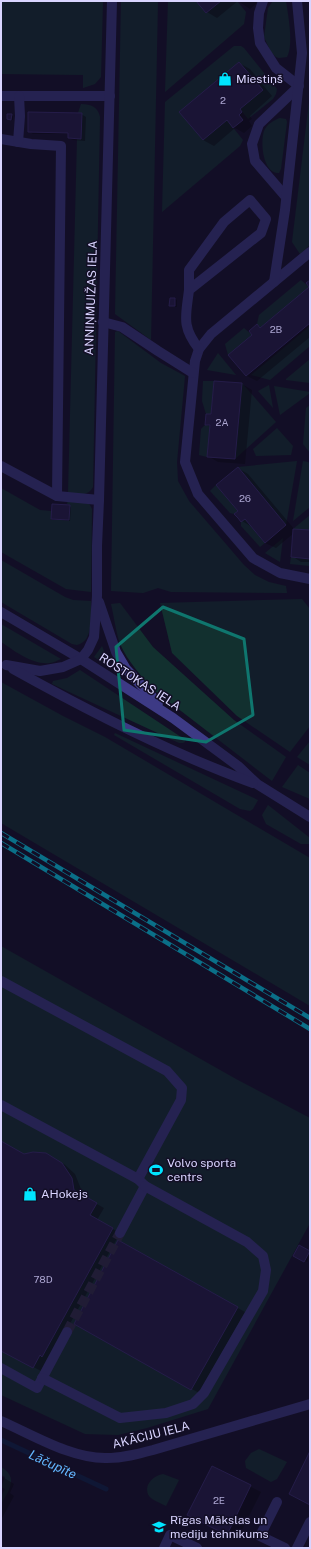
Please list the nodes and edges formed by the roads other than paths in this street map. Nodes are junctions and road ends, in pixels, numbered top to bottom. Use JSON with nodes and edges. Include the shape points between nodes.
{"nodes":[{"id":1,"x":112,"y":1,"type":"edge"},
{"id":2,"x":263,"y":1,"type":"edge"},
{"id":3,"x":297,"y":1,"type":"edge"},
{"id":4,"x":306,"y":56,"type":"edge"},
{"id":5,"x":299,"y":86,"type":"junction"},
{"id":6,"x":1,"y":96,"type":"edge"},
{"id":7,"x":19,"y":96,"type":"junction"},
{"id":8,"x":110,"y":96,"type":"junction"},
{"id":9,"x":1,"y":140,"type":"edge"},
{"id":10,"x":18,"y":142,"type":"junction"},
{"id":11,"x":286,"y":197,"type":"junction"},
{"id":12,"x":310,"y":252,"type":"edge"},
{"id":13,"x":274,"y":282,"type":"junction"},
{"id":14,"x":189,"y":290,"type":"junction"},
{"id":15,"x":103,"y":322,"type":"junction"},
{"id":16,"x":199,"y":348,"type":"junction"},
{"id":17,"x":193,"y":373,"type":"junction"},
{"id":18,"x":1,"y":466,"type":"edge"},
{"id":19,"x":57,"y":496,"type":"junction"},
{"id":20,"x":99,"y":500,"type":"junction"},
{"id":21,"x":310,"y":579,"type":"edge"},
{"id":22,"x":97,"y":596,"type":"junction"},
{"id":23,"x":1,"y":612,"type":"edge"},
{"id":24,"x":82,"y":659,"type":"junction"},
{"id":25,"x":4,"y":664,"type":"edge"},
{"id":26,"x":173,"y":718,"type":"junction"},
{"id":27,"x":257,"y":784,"type":"junction"},
{"id":28,"x":310,"y":817,"type":"edge"},
{"id":29,"x":1,"y":981,"type":"edge"},
{"id":30,"x":1,"y":1105,"type":"edge"},
{"id":31,"x":142,"y":1182,"type":"junction"},
{"id":32,"x":120,"y":1234,"type":"tunnel mouth"},
{"id":33,"x":67,"y":1332,"type":"tunnel mouth"},
{"id":34,"x":1,"y":1368,"type":"edge"},
{"id":35,"x":42,"y":1378,"type":"junction"},
{"id":36,"x":310,"y":1404,"type":"edge"},
{"id":37,"x":1,"y":1421,"type":"edge"},
{"id":38,"x":277,"y":1502,"type":"dead end"},
{"id":39,"x":310,"y":1522,"type":"edge"},
{"id":40,"x":164,"y":1548,"type":"edge"},
{"id":41,"x":197,"y":1548,"type":"edge"},
{"id":42,"x":285,"y":1548,"type":"edge"},
{"id":43,"x":297,"y":1548,"type":"edge"}],
"edges":[{"from":1,"to":8,"type":"street","name":"ANNIŅMUIŽAS IELA"},
{"from":2,"to":5,"type":"street","via":[[259,13],[260,43],[276,68]]},
{"from":3,"to":4,"type":"street"},
{"from":4,"to":5,"type":"street"},
{"from":5,"to":11,"type":"street"},
{"from":5,"to":11,"type":"street","via":[[259,124],[252,144],[255,160]]},
{"from":6,"to":7,"type":"street"},
{"from":7,"to":8,"type":"street"},
{"from":7,"to":10,"type":"street"},
{"from":8,"to":15,"type":"street","name":"ANNIŅMUIŽAS IELA"},
{"from":9,"to":10,"type":"street"},
{"from":10,"to":19,"type":"street","via":[[61,146]]},
{"from":11,"to":13,"type":"street"},
{"from":12,"to":13,"type":"street"},
{"from":13,"to":16,"type":"street","via":[[210,334]]},
{"from":14,"to":14,"type":"street","via":[[189,270],[224,222],[250,200],[266,219],[260,233]]},
{"from":14,"to":16,"type":"street","via":[[186,327],[191,339]]},
{"from":15,"to":17,"type":"street","via":[[122,327]]},
{"from":15,"to":20,"type":"street","name":"ANNIŅMUIŽAS IELA"},
{"from":16,"to":17,"type":"street","via":[[194,360]]},
{"from":17,"to":21,"type":"street","via":[[185,462],[198,494],[253,558],[280,573]]},
{"from":18,"to":19,"type":"street"},
{"from":19,"to":20,"type":"street"},
{"from":20,"to":22,"type":"street","name":"ANNIŅMUIŽAS IELA"},
{"from":22,"to":24,"type":"street","name":"ANNIŅMUIŽAS IELA","via":[[94,637]]},
{"from":22,"to":26,"type":"street","name":"ANNIŅMUIŽAS IELA","via":[[116,652],[126,669]]},
{"from":23,"to":24,"type":"street","name":"ROSTOKAS IELA"},
{"from":24,"to":25,"type":"street","via":[[63,667],[40,671]]},
{"from":24,"to":26,"type":"street","name":"ROSTOKAS IELA"},
{"from":25,"to":27,"type":"street","name":"ROSTOKAS IELA","via":[[110,721],[221,772]]},
{"from":26,"to":27,"type":"street","name":"ROSTOKAS IELA","via":[[238,766]]},
{"from":27,"to":28,"type":"street","name":"ROSTOKAS IELA"},
{"from":29,"to":31,"type":"street","via":[[167,1071],[182,1088],[181,1100]]},
{"from":30,"to":31,"type":"street"},
{"from":31,"to":32,"type":"street"},
{"from":31,"to":35,"type":"street","via":[[247,1242],[264,1256],[266,1270],[263,1291],[204,1393],[193,1404],[166,1413],[120,1418]]},
{"from":33,"to":35,"type":"street"},
{"from":34,"to":35,"type":"street","via":[[37,1388]]},
{"from":36,"to":37,"type":"street","name":"AKĀCIJU IELA","via":[[127,1457],[107,1458],[76,1454]]},
{"from":38,"to":42,"type":"street","via":[[260,1536]]},
{"from":39,"to":43,"type":"street"},
{"from":40,"to":41,"type":"street","via":[[170,1535]]}]}
